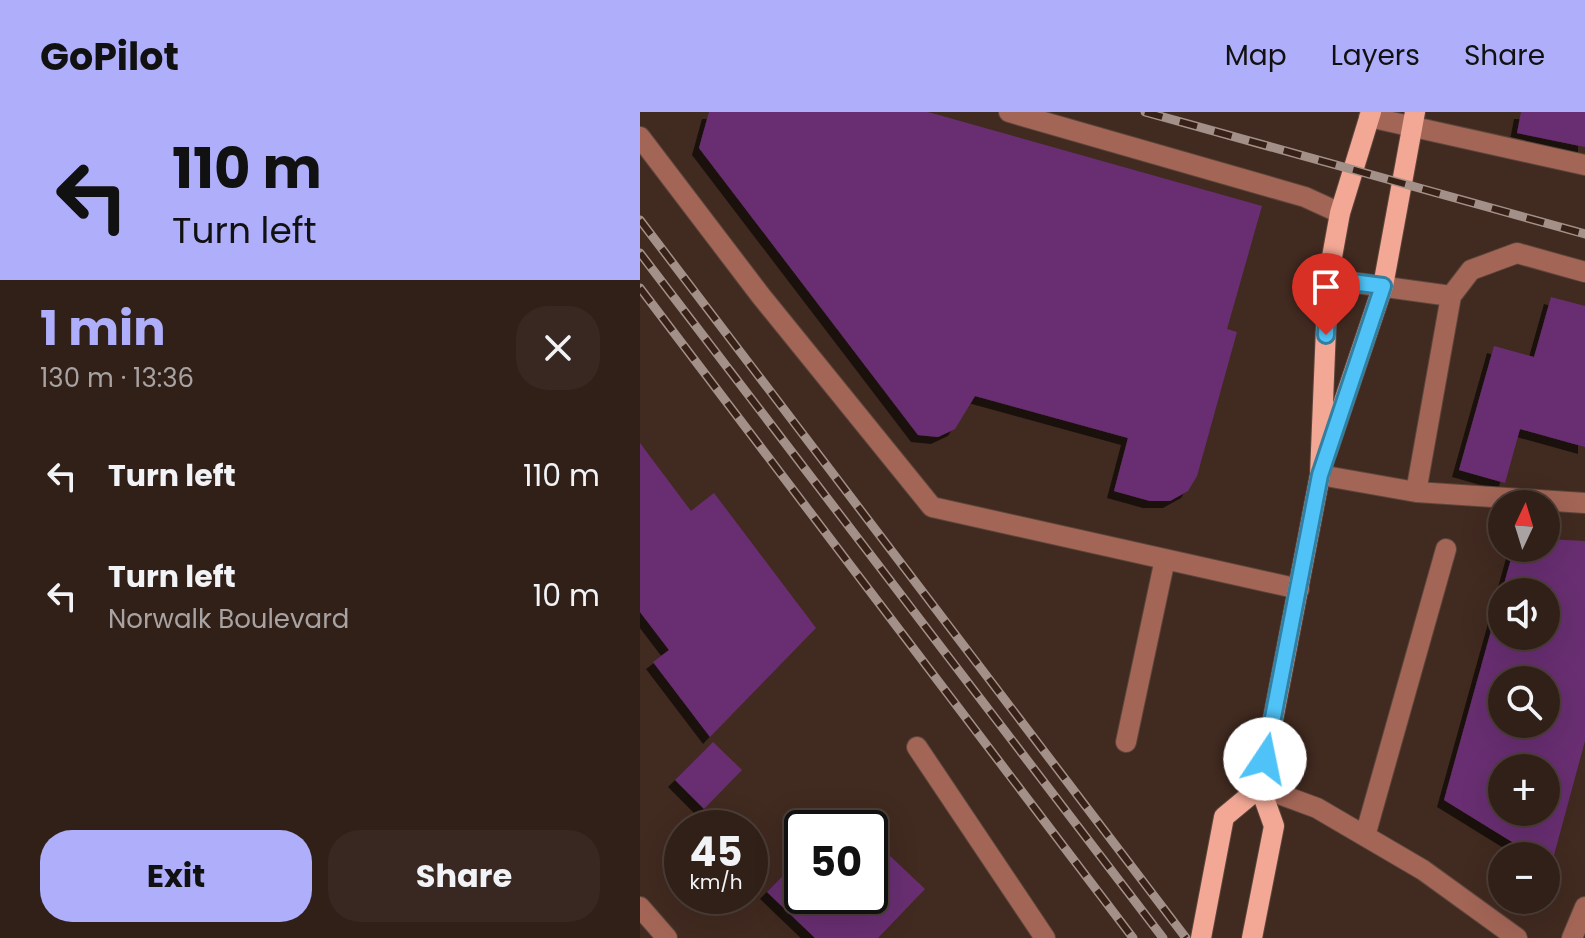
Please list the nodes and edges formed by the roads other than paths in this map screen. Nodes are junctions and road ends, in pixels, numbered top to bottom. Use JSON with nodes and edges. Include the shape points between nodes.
{"nodes":[{"id":1,"x":1009,"y":112,"type":"edge"},
{"id":2,"x":1370,"y":114,"type":"edge"},
{"id":3,"x":1414,"y":120,"type":"edge"},
{"id":4,"x":640,"y":137,"type":"edge"},
{"id":5,"x":1585,"y":165,"type":"edge"},
{"id":6,"x":1340,"y":213,"type":"junction"},
{"id":7,"x":1585,"y":272,"type":"edge"},
{"id":8,"x":1328,"y":279,"type":"junction"},
{"id":9,"x":1383,"y":286,"type":"junction"},
{"id":10,"x":1451,"y":296,"type":"junction"},
{"id":11,"x":1320,"y":475,"type":"junction"},
{"id":12,"x":1416,"y":492,"type":"junction"},
{"id":13,"x":1585,"y":503,"type":"edge"},
{"id":14,"x":1446,"y":549,"type":"dead end"},
{"id":15,"x":1165,"y":559,"type":"junction"},
{"id":16,"x":1299,"y":589,"type":"junction"},
{"id":17,"x":1126,"y":742,"type":"dead end"},
{"id":18,"x":917,"y":747,"type":"dead end"},
{"id":19,"x":1260,"y":787,"type":"junction"},
{"id":20,"x":1365,"y":836,"type":"junction"},
{"id":21,"x":640,"y":907,"type":"edge"},
{"id":22,"x":1585,"y":907,"type":"edge"},
{"id":23,"x":667,"y":938,"type":"edge"},
{"id":24,"x":1045,"y":938,"type":"edge"},
{"id":25,"x":1201,"y":938,"type":"edge"},
{"id":26,"x":1252,"y":938,"type":"edge"},
{"id":27,"x":1517,"y":938,"type":"edge"},
{"id":28,"x":1572,"y":938,"type":"edge"}],
"edges":[{"from":1,"to":6,"type":"street","via":[[1305,197]]},
{"from":2,"to":3,"type":"street"},
{"from":2,"to":6,"type":"main road"},
{"from":3,"to":5,"type":"street"},
{"from":3,"to":9,"type":"main road"},
{"from":4,"to":15,"type":"street","via":[[932,507]]},
{"from":6,"to":8,"type":"main road"},
{"from":7,"to":10,"type":"street","via":[[1517,253],[1471,270]]},
{"from":8,"to":9,"type":"street"},
{"from":8,"to":11,"type":"main road"},
{"from":9,"to":10,"type":"street"},
{"from":9,"to":11,"type":"main road"},
{"from":10,"to":12,"type":"street"},
{"from":11,"to":12,"type":"street"},
{"from":11,"to":16,"type":"main road"},
{"from":12,"to":13,"type":"street"},
{"from":14,"to":20,"type":"street"},
{"from":15,"to":16,"type":"street"},
{"from":15,"to":17,"type":"street"},
{"from":16,"to":19,"type":"main road"},
{"from":18,"to":24,"type":"street"},
{"from":19,"to":20,"type":"street","via":[[1317,808]]},
{"from":19,"to":25,"type":"main road","via":[[1224,817]]},
{"from":19,"to":26,"type":"main road","via":[[1274,826]]},
{"from":20,"to":27,"type":"street","via":[[1423,870]]},
{"from":21,"to":23,"type":"street"},
{"from":22,"to":28,"type":"street"}]}
